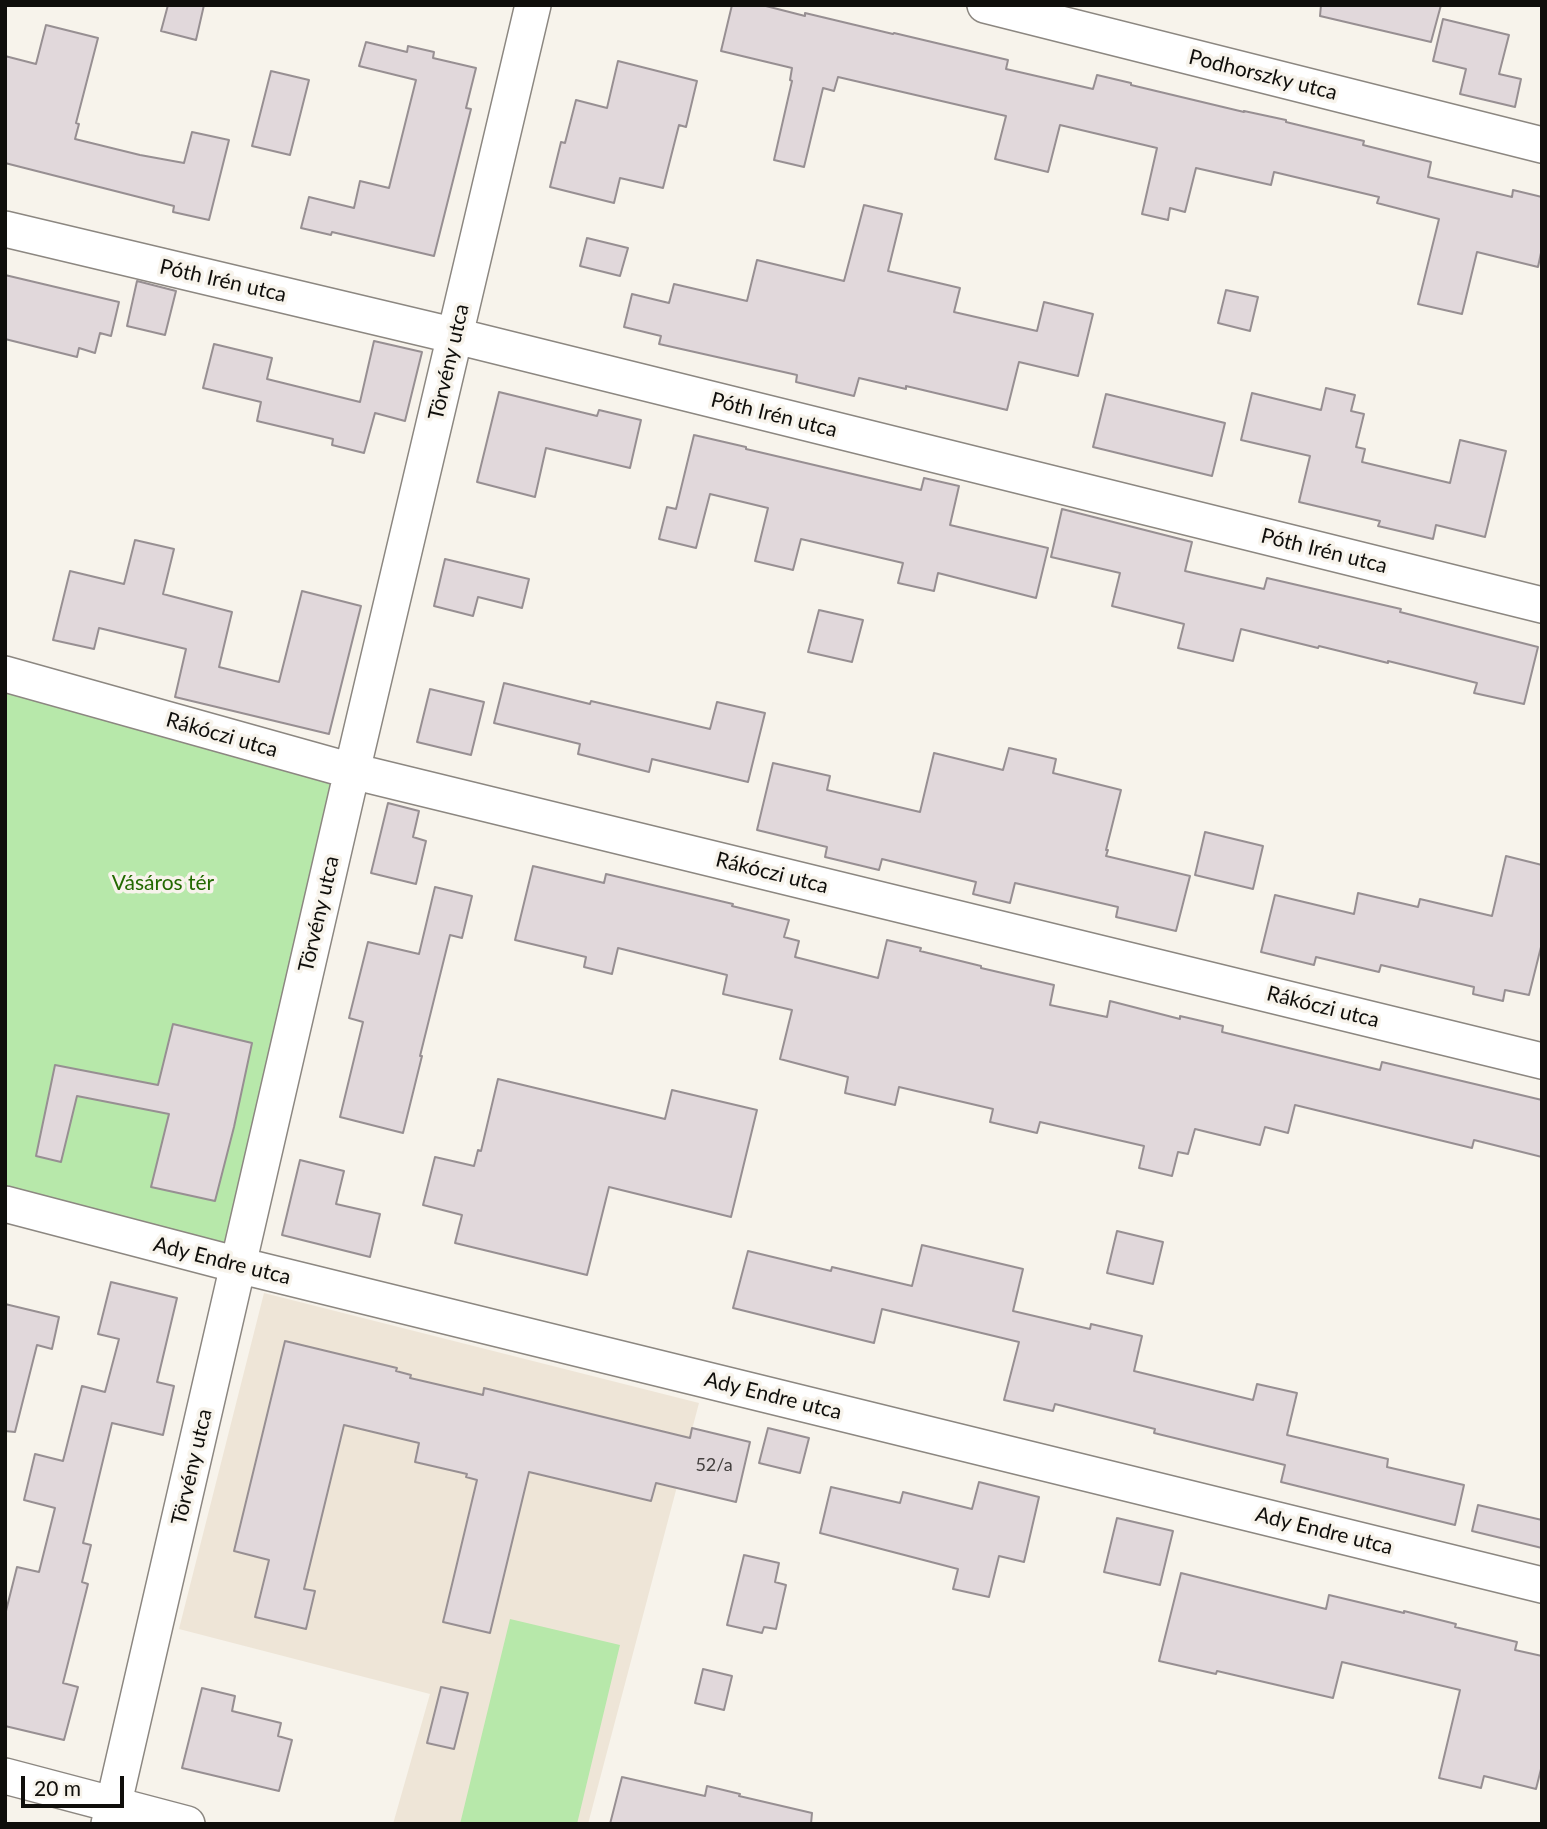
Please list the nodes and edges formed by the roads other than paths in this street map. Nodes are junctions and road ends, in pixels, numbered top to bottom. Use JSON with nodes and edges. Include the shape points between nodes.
{"nodes":[{"id":1,"x":533,"y":5,"type":"edge"},
{"id":2,"x":985,"y":5,"type":"edge"},
{"id":3,"x":1542,"y":145,"type":"edge"},
{"id":4,"x":5,"y":229,"type":"edge"},
{"id":5,"x":456,"y":336,"type":"junction"},
{"id":6,"x":1542,"y":605,"type":"edge"},
{"id":7,"x":5,"y":674,"type":"edge"},
{"id":8,"x":352,"y":771,"type":"junction"},
{"id":9,"x":1542,"y":1061,"type":"edge"},
{"id":10,"x":5,"y":1204,"type":"edge"},
{"id":11,"x":238,"y":1265,"type":"junction"},
{"id":12,"x":1542,"y":1585,"type":"edge"},
{"id":13,"x":5,"y":1776,"type":"edge"},
{"id":14,"x":111,"y":1815,"type":"edge"},
{"id":15,"x":187,"y":1824,"type":"edge"}],
"edges":[{"from":1,"to":5,"type":"street","name":"Törvény utca"},
{"from":2,"to":3,"type":"street","name":"Podhorszky utca"},
{"from":4,"to":5,"type":"street","name":"Póth Irén utca"},
{"from":5,"to":6,"type":"street","name":"Póth Irén utca"},
{"from":5,"to":8,"type":"street","name":"Törvény utca"},
{"from":7,"to":8,"type":"street","name":"Rákóczi utca"},
{"from":8,"to":9,"type":"street","name":"Rákóczi utca"},
{"from":8,"to":11,"type":"street","name":"Törvény utca"},
{"from":10,"to":11,"type":"street","name":"Ady Endre utca"},
{"from":11,"to":12,"type":"street","name":"Ady Endre utca"},
{"from":11,"to":14,"type":"street","name":"Törvény utca"},
{"from":13,"to":14,"type":"street"},
{"from":14,"to":15,"type":"street"}]}
